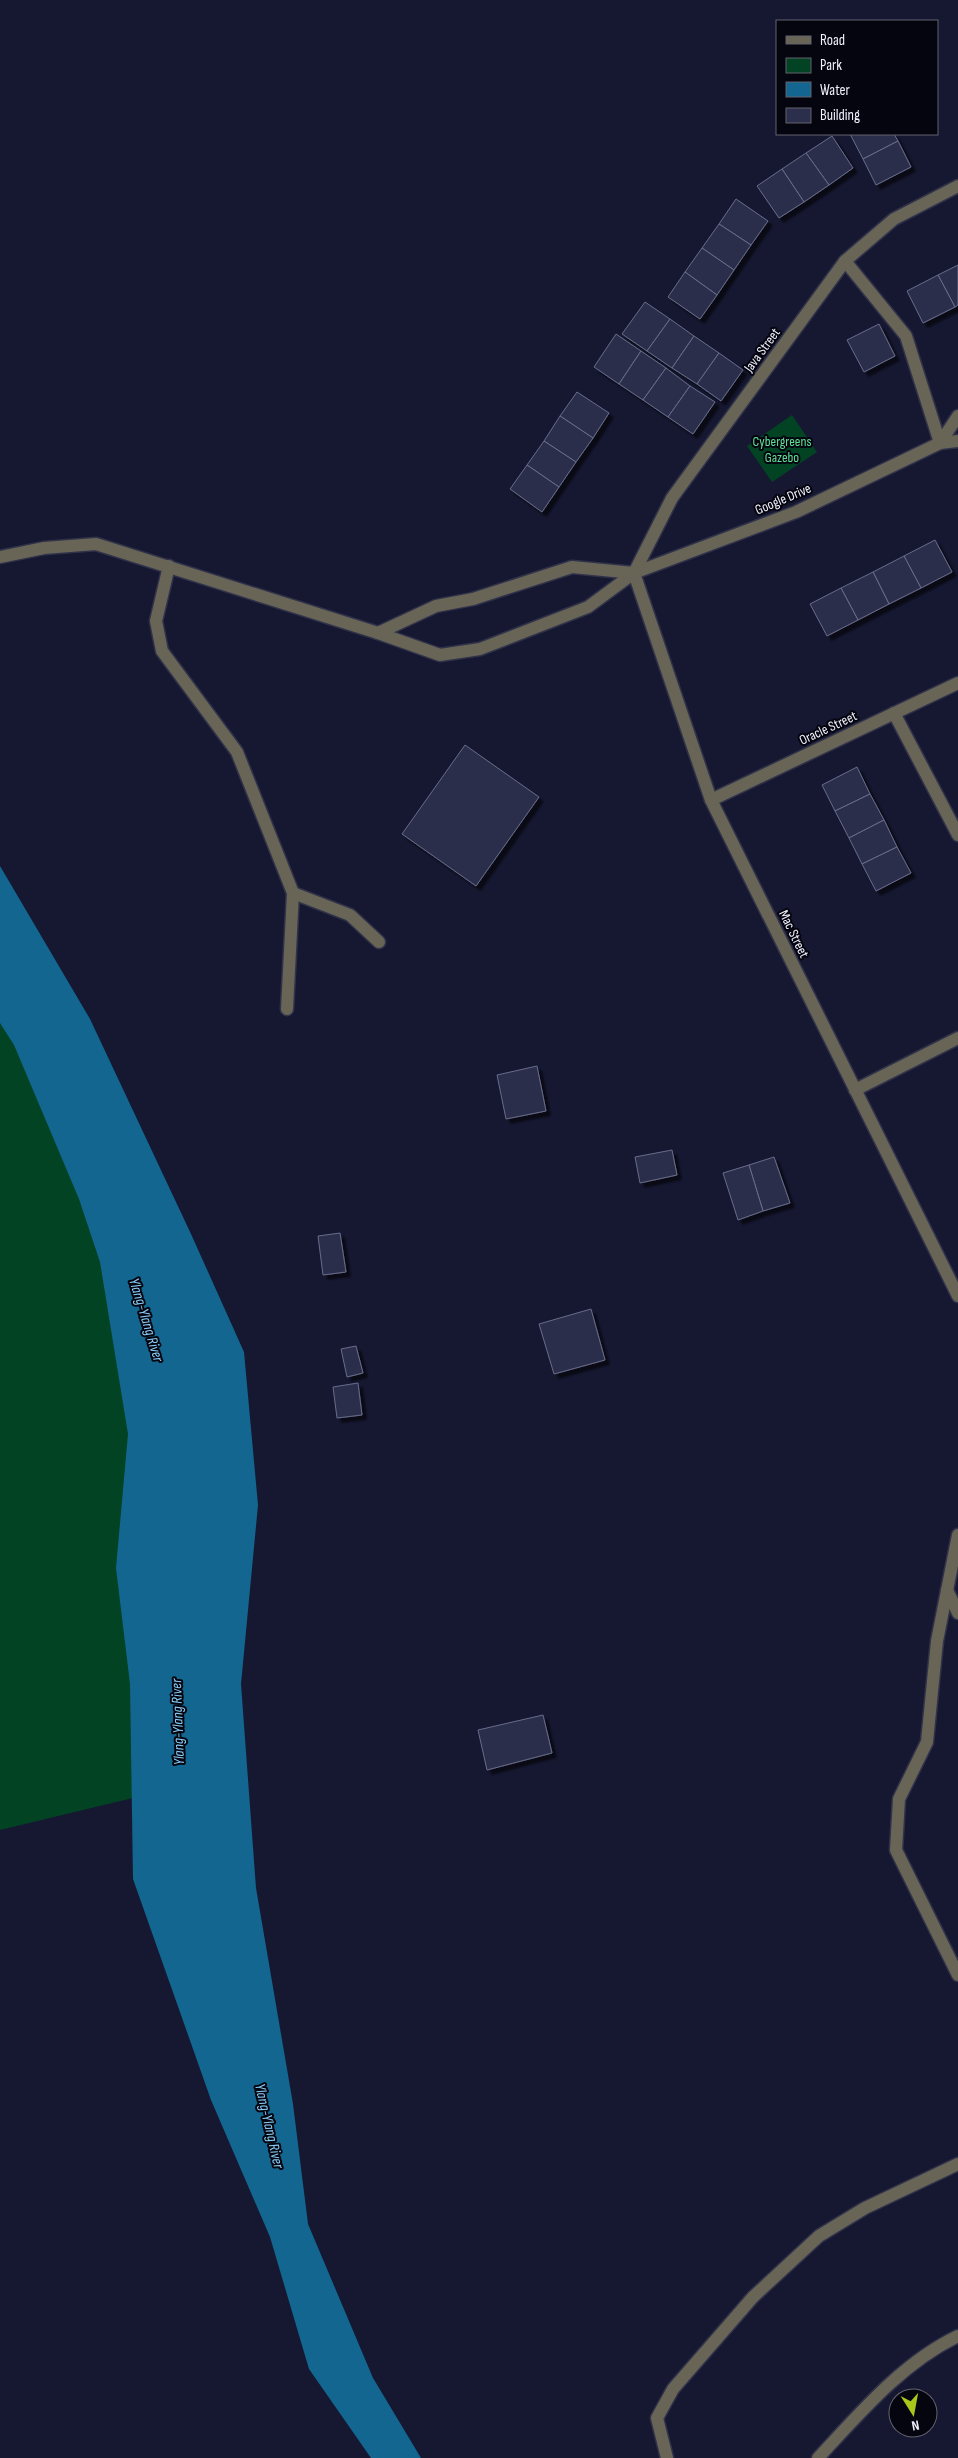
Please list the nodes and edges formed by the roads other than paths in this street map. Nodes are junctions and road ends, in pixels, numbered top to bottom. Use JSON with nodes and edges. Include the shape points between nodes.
{"nodes":[{"id":1,"x":958,"y":186,"type":"edge"},
{"id":2,"x":846,"y":261,"type":"junction"},
{"id":3,"x":958,"y":416,"type":"edge"},
{"id":4,"x":958,"y":441,"type":"edge"},
{"id":5,"x":940,"y":443,"type":"junction"},
{"id":6,"x":0,"y":557,"type":"edge"},
{"id":7,"x":169,"y":566,"type":"junction"},
{"id":8,"x":634,"y":573,"type":"junction"},
{"id":9,"x":378,"y":633,"type":"junction"},
{"id":10,"x":958,"y":683,"type":"edge"},
{"id":11,"x":894,"y":713,"type":"junction"},
{"id":12,"x":711,"y":800,"type":"junction"},
{"id":13,"x":958,"y":835,"type":"edge"},
{"id":14,"x":293,"y":892,"type":"junction"},
{"id":15,"x":378,"y":942,"type":"dead end"},
{"id":16,"x":288,"y":1009,"type":"dead end"},
{"id":17,"x":958,"y":1038,"type":"edge"},
{"id":18,"x":855,"y":1090,"type":"junction"},
{"id":19,"x":958,"y":1296,"type":"edge"},
{"id":20,"x":958,"y":1535,"type":"edge"},
{"id":21,"x":947,"y":1590,"type":"junction"},
{"id":22,"x":958,"y":1613,"type":"edge"},
{"id":23,"x":958,"y":1975,"type":"edge"},
{"id":24,"x":958,"y":2164,"type":"edge"},
{"id":25,"x":958,"y":2336,"type":"edge"},
{"id":26,"x":667,"y":2458,"type":"edge"},
{"id":27,"x":818,"y":2458,"type":"edge"}],
"edges":[{"from":1,"to":2,"type":"street","name":"Java Street","via":[[894,219]]},
{"from":2,"to":5,"type":"street","via":[[906,336]]},
{"from":2,"to":8,"type":"street","name":"Java Street","via":[[672,498]]},
{"from":3,"to":5,"type":"street"},
{"from":4,"to":5,"type":"street","name":"Google Drive"},
{"from":5,"to":8,"type":"street","name":"Google Drive","via":[[796,512]]},
{"from":6,"to":7,"type":"street","via":[[44,548],[96,544]]},
{"from":7,"to":9,"type":"street"},
{"from":7,"to":14,"type":"street","via":[[156,622],[162,651],[237,752]]},
{"from":8,"to":9,"type":"street","via":[[572,567],[473,598],[436,606]]},
{"from":8,"to":9,"type":"street","via":[[588,607],[480,649],[440,655]]},
{"from":8,"to":12,"type":"street","name":"Mac Street"},
{"from":10,"to":11,"type":"street","name":"Oracle Street"},
{"from":11,"to":12,"type":"street","name":"Oracle Street"},
{"from":11,"to":13,"type":"street"},
{"from":12,"to":18,"type":"street","name":"Mac Street"},
{"from":14,"to":15,"type":"street","via":[[350,915]]},
{"from":14,"to":16,"type":"street"},
{"from":17,"to":18,"type":"street"},
{"from":18,"to":19,"type":"street","name":"Mac Street"},
{"from":20,"to":21,"type":"street"},
{"from":21,"to":22,"type":"street"},
{"from":21,"to":23,"type":"street","via":[[937,1640],[927,1742],[899,1799],[896,1850]]},
{"from":24,"to":26,"type":"street","via":[[865,2208],[819,2236],[753,2297],[673,2389],[657,2418]]},
{"from":25,"to":27,"type":"street","via":[[933,2348],[880,2393]]}]}
